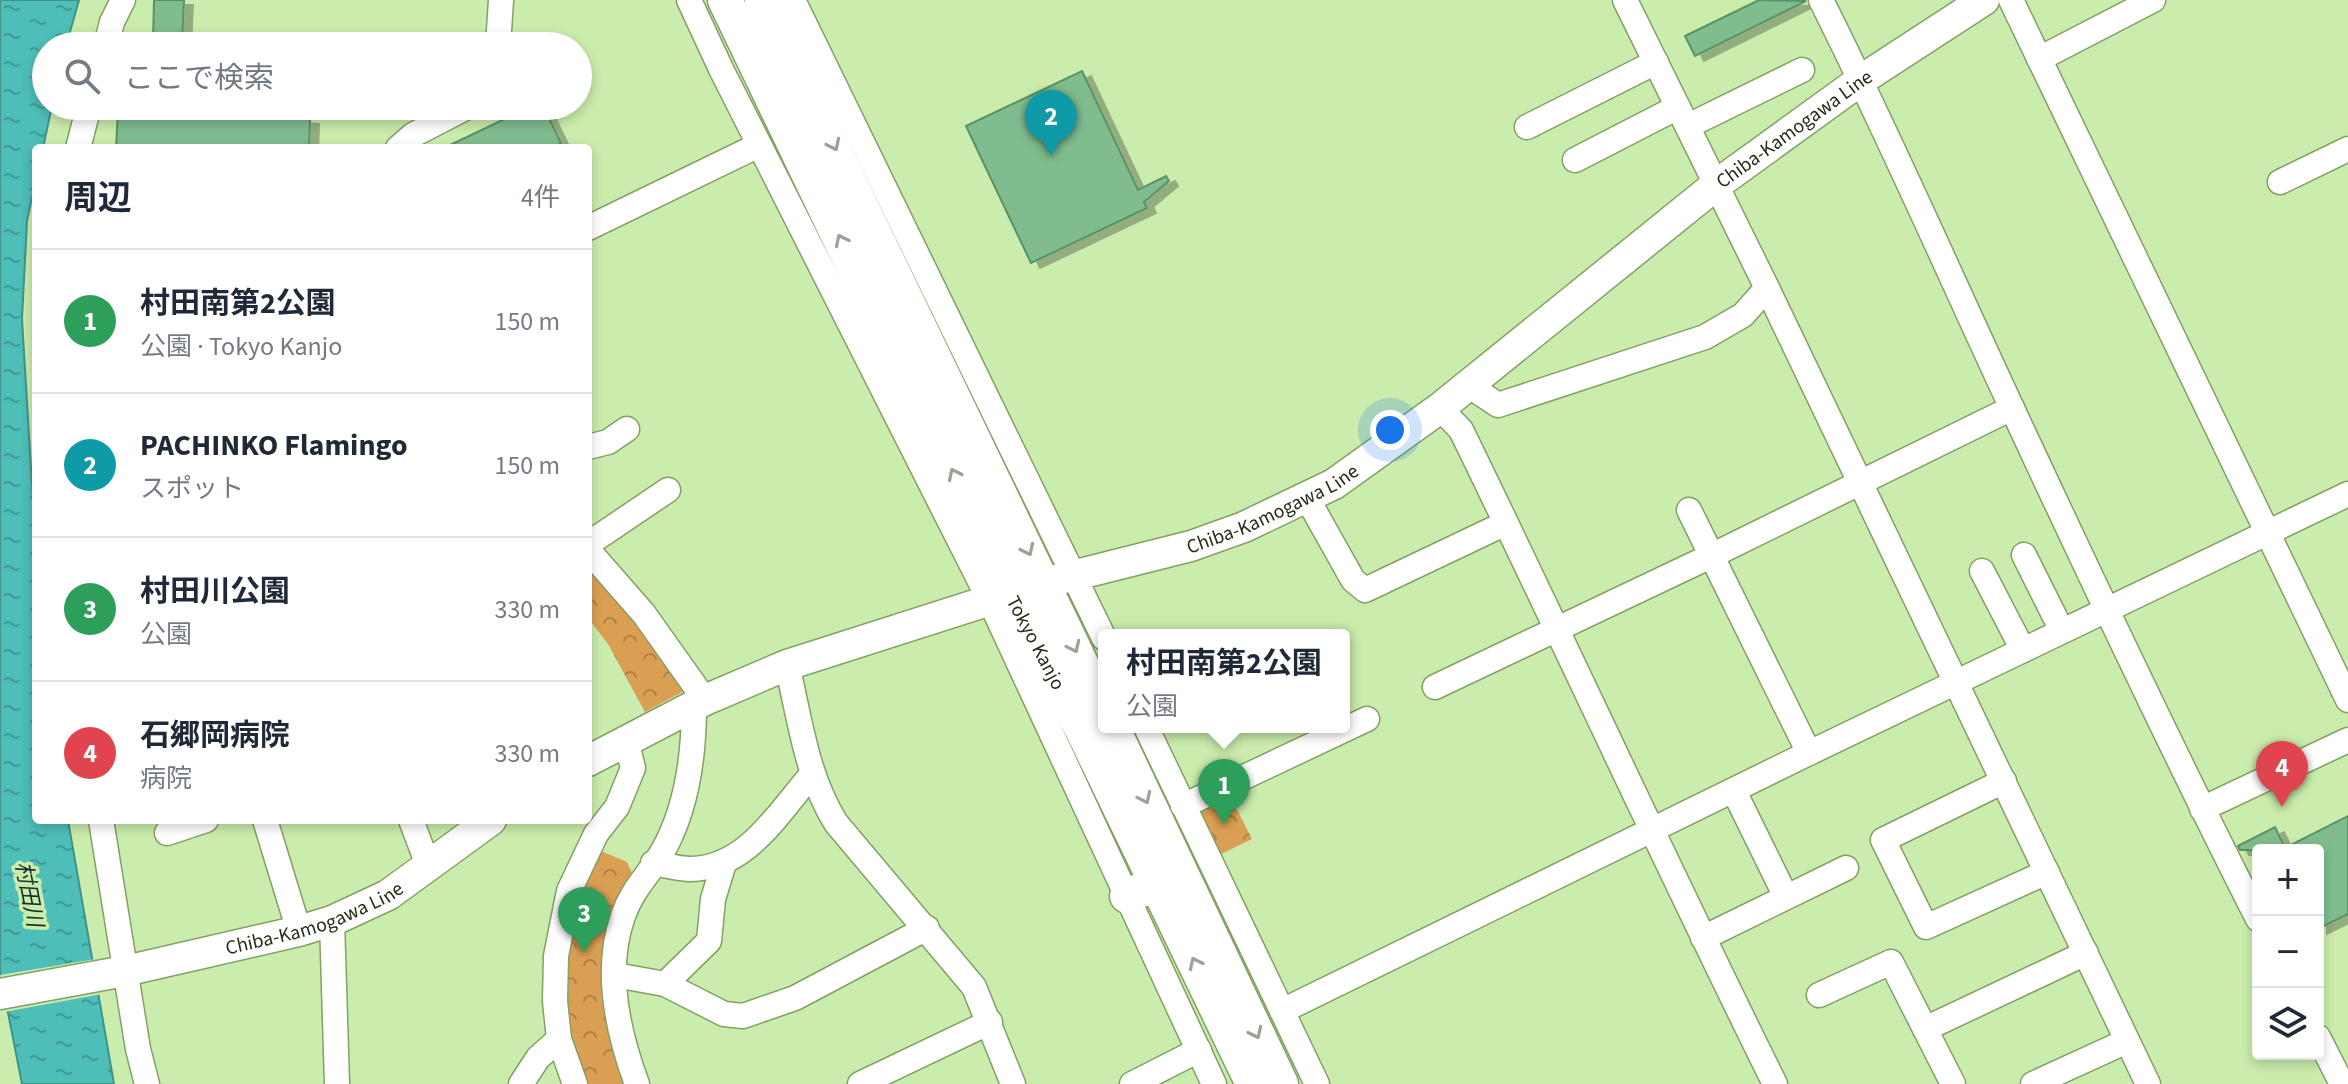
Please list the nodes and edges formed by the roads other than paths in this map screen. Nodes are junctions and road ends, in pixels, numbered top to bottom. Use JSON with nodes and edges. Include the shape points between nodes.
{"nodes":[{"id":1,"x":123,"y":0,"type":"edge"},
{"id":2,"x":501,"y":0,"type":"edge"},
{"id":3,"x":689,"y":0,"type":"edge"},
{"id":4,"x":725,"y":0,"type":"edge"},
{"id":5,"x":741,"y":0,"type":"edge"},
{"id":6,"x":762,"y":0,"type":"edge"},
{"id":7,"x":793,"y":0,"type":"edge"},
{"id":8,"x":1625,"y":0,"type":"edge"},
{"id":9,"x":1821,"y":0,"type":"edge"},
{"id":10,"x":1984,"y":0,"type":"edge"},
{"id":11,"x":2011,"y":0,"type":"edge"},
{"id":12,"x":2153,"y":0,"type":"edge"},
{"id":13,"x":110,"y":32,"type":"edge"},
{"id":14,"x":499,"y":32,"type":"edge"},
{"id":15,"x":2039,"y":59,"type":"junction"},
{"id":16,"x":1656,"y":62,"type":"junction"},
{"id":17,"x":1802,"y":70,"type":"dead end"},
{"id":18,"x":1861,"y":80,"type":"junction"},
{"id":19,"x":1683,"y":116,"type":"junction"},
{"id":20,"x":85,"y":120,"type":"edge"},
{"id":21,"x":442,"y":120,"type":"edge"},
{"id":22,"x":1527,"y":127,"type":"dead end"},
{"id":23,"x":79,"y":144,"type":"edge"},
{"id":24,"x":403,"y":144,"type":"edge"},
{"id":25,"x":759,"y":145,"type":"junction"},
{"id":26,"x":2348,"y":149,"type":"edge"},
{"id":27,"x":1575,"y":160,"type":"dead end"},
{"id":28,"x":2280,"y":182,"type":"dead end"},
{"id":29,"x":1716,"y":185,"type":"junction"},
{"id":30,"x":823,"y":200,"type":"junction"},
{"id":31,"x":592,"y":226,"type":"edge"},
{"id":32,"x":1767,"y":288,"type":"junction"},
{"id":33,"x":1468,"y":385,"type":"junction"},
{"id":34,"x":1440,"y":408,"type":"junction"},
{"id":35,"x":2012,"y":408,"type":"junction"},
{"id":36,"x":627,"y":429,"type":"dead end"},
{"id":37,"x":592,"y":446,"type":"edge"},
{"id":38,"x":1860,"y":481,"type":"junction"},
{"id":39,"x":668,"y":490,"type":"dead end"},
{"id":40,"x":2348,"y":494,"type":"edge"},
{"id":41,"x":1307,"y":498,"type":"junction"},
{"id":42,"x":1689,"y":510,"type":"dead end"},
{"id":43,"x":1506,"y":523,"type":"junction"},
{"id":44,"x":2268,"y":533,"type":"junction"},
{"id":45,"x":592,"y":544,"type":"edge"},
{"id":46,"x":592,"y":552,"type":"edge"},
{"id":47,"x":1713,"y":555,"type":"junction"},
{"id":48,"x":2024,"y":555,"type":"dead end"},
{"id":49,"x":1982,"y":571,"type":"dead end"},
{"id":50,"x":1059,"y":580,"type":"junction"},
{"id":51,"x":1001,"y":598,"type":"junction"},
{"id":52,"x":2108,"y":609,"type":"junction"},
{"id":53,"x":1558,"y":629,"type":"junction"},
{"id":54,"x":1098,"y":630,"type":"edge"},
{"id":55,"x":2062,"y":631,"type":"junction"},
{"id":56,"x":2023,"y":650,"type":"junction"},
{"id":57,"x":787,"y":665,"type":"junction"},
{"id":58,"x":1955,"y":683,"type":"junction"},
{"id":59,"x":1435,"y":687,"type":"dead end"},
{"id":60,"x":1098,"y":694,"type":"edge"},
{"id":61,"x":2348,"y":700,"type":"edge"},
{"id":62,"x":699,"y":703,"type":"junction"},
{"id":63,"x":1367,"y":719,"type":"dead end"},
{"id":64,"x":1350,"y":727,"type":"edge"},
{"id":65,"x":1115,"y":733,"type":"edge"},
{"id":66,"x":1149,"y":733,"type":"edge"},
{"id":67,"x":1337,"y":733,"type":"edge"},
{"id":68,"x":626,"y":740,"type":"junction"},
{"id":69,"x":2348,"y":740,"type":"edge"},
{"id":70,"x":1809,"y":753,"type":"junction"},
{"id":71,"x":592,"y":759,"type":"edge"},
{"id":72,"x":812,"y":774,"type":"junction"},
{"id":73,"x":2004,"y":781,"type":"junction"},
{"id":74,"x":1734,"y":791,"type":"junction"},
{"id":75,"x":1183,"y":806,"type":"junction"},
{"id":76,"x":2202,"y":809,"type":"junction"},
{"id":77,"x":102,"y":824,"type":"edge"},
{"id":78,"x":194,"y":824,"type":"edge"},
{"id":79,"x":266,"y":824,"type":"edge"},
{"id":80,"x":413,"y":824,"type":"edge"},
{"id":81,"x":485,"y":824,"type":"edge"},
{"id":82,"x":1652,"y":830,"type":"junction"},
{"id":83,"x":167,"y":833,"type":"dead end"},
{"id":84,"x":653,"y":863,"type":"junction"},
{"id":85,"x":724,"y":863,"type":"junction"},
{"id":86,"x":428,"y":865,"type":"junction"},
{"id":87,"x":1846,"y":868,"type":"dead end"},
{"id":88,"x":2047,"y":872,"type":"junction"},
{"id":89,"x":1142,"y":890,"type":"junction"},
{"id":90,"x":1786,"y":897,"type":"junction"},
{"id":91,"x":2256,"y":916,"type":"edge"},
{"id":92,"x":332,"y":921,"type":"junction"},
{"id":93,"x":927,"y":928,"type":"junction"},
{"id":94,"x":299,"y":931,"type":"junction"},
{"id":95,"x":1703,"y":938,"type":"junction"},
{"id":96,"x":2086,"y":953,"type":"junction"},
{"id":97,"x":121,"y":972,"type":"junction"},
{"id":98,"x":615,"y":975,"type":"junction"},
{"id":99,"x":665,"y":984,"type":"junction"},
{"id":100,"x":0,"y":994,"type":"edge"},
{"id":101,"x":1819,"y":995,"type":"dead end"},
{"id":102,"x":1282,"y":1011,"type":"junction"},
{"id":103,"x":990,"y":1022,"type":"junction"},
{"id":104,"x":1925,"y":1029,"type":"junction"},
{"id":105,"x":559,"y":1039,"type":"junction"},
{"id":106,"x":2127,"y":1041,"type":"junction"},
{"id":107,"x":2324,"y":1049,"type":"edge"},
{"id":108,"x":1199,"y":1050,"type":"junction"},
{"id":109,"x":147,"y":1084,"type":"edge"},
{"id":110,"x":337,"y":1084,"type":"edge"},
{"id":111,"x":521,"y":1084,"type":"edge"},
{"id":112,"x":575,"y":1084,"type":"edge"},
{"id":113,"x":637,"y":1084,"type":"edge"},
{"id":114,"x":860,"y":1084,"type":"edge"},
{"id":115,"x":1013,"y":1084,"type":"edge"},
{"id":116,"x":1132,"y":1084,"type":"edge"},
{"id":117,"x":1214,"y":1084,"type":"edge"},
{"id":118,"x":1253,"y":1084,"type":"edge"},
{"id":119,"x":1281,"y":1084,"type":"edge"},
{"id":120,"x":1317,"y":1084,"type":"edge"},
{"id":121,"x":1775,"y":1084,"type":"edge"},
{"id":122,"x":1953,"y":1084,"type":"edge"},
{"id":123,"x":2033,"y":1084,"type":"edge"},
{"id":124,"x":2148,"y":1084,"type":"edge"},
{"id":125,"x":2342,"y":1084,"type":"edge"}],
"edges":[{"from":1,"to":13,"type":"street"},
{"from":2,"to":14,"type":"street"},
{"from":3,"to":25,"type":"street"},
{"from":4,"to":30,"type":"highway","name":"Tokyo Kanjo"},
{"from":5,"to":30,"type":"highway","name":"Tokyo Kanjo","via":[[790,99]]},
{"from":6,"to":50,"type":"highway","name":"Tokyo Kanjo","one_way":true},
{"from":7,"to":50,"type":"street","via":[[1042,509]]},
{"from":8,"to":16,"type":"street"},
{"from":9,"to":18,"type":"street"},
{"from":10,"to":18,"type":"main road","name":"Chiba-Kamogawa Line"},
{"from":11,"to":15,"type":"street"},
{"from":12,"to":15,"type":"street"},
{"from":15,"to":44,"type":"street"},
{"from":16,"to":19,"type":"street"},
{"from":16,"to":22,"type":"street"},
{"from":17,"to":19,"type":"street"},
{"from":18,"to":29,"type":"main road","name":"Chiba-Kamogawa Line"},
{"from":18,"to":35,"type":"street"},
{"from":19,"to":27,"type":"street"},
{"from":19,"to":29,"type":"street"},
{"from":20,"to":23,"type":"street"},
{"from":21,"to":24,"type":"street"},
{"from":25,"to":31,"type":"street"},
{"from":25,"to":51,"type":"street","via":[[962,544]]},
{"from":26,"to":28,"type":"street"},
{"from":29,"to":32,"type":"street"},
{"from":29,"to":33,"type":"main road","name":"Chiba-Kamogawa Line"},
{"from":51,"to":30,"type":"highway","name":"Tokyo Kanjo","one_way":true},
{"from":32,"to":33,"type":"street","via":[[1743,315],[1705,337],[1498,405]]},
{"from":32,"to":38,"type":"street"},
{"from":33,"to":34,"type":"main road","name":"Chiba-Kamogawa Line"},
{"from":34,"to":41,"type":"main road","name":"Chiba-Kamogawa Line"},
{"from":34,"to":43,"type":"street","via":[[1461,430]]},
{"from":35,"to":38,"type":"street"},
{"from":35,"to":52,"type":"street"},
{"from":36,"to":37,"type":"street"},
{"from":38,"to":47,"type":"street"},
{"from":38,"to":58,"type":"street"},
{"from":39,"to":45,"type":"street"},
{"from":40,"to":44,"type":"street"},
{"from":41,"to":43,"type":"street","via":[[1353,580],[1365,590]]},
{"from":41,"to":50,"type":"main road","name":"Chiba-Kamogawa Line","via":[[1191,546]]},
{"from":42,"to":47,"type":"street"},
{"from":43,"to":53,"type":"street"},
{"from":44,"to":52,"type":"street"},
{"from":44,"to":61,"type":"street"},
{"from":46,"to":62,"type":"street","via":[[644,614]]},
{"from":47,"to":53,"type":"street"},
{"from":47,"to":70,"type":"street"},
{"from":48,"to":55,"type":"street"},
{"from":49,"to":56,"type":"street"},
{"from":50,"to":51,"type":"main road","name":"Chiba-Kamogawa Line"},
{"from":50,"to":54,"type":"street"},
{"from":50,"to":60,"type":"highway","name":"Tokyo Kanjo","one_way":true},
{"from":51,"to":57,"type":"main road","name":"Chiba-Kamogawa Line"},
{"from":51,"to":89,"type":"highway","name":"Tokyo Kanjo","via":[[1082,729]]},
{"from":52,"to":55,"type":"street"},
{"from":52,"to":76,"type":"street"},
{"from":53,"to":59,"type":"street"},
{"from":53,"to":82,"type":"street"},
{"from":55,"to":56,"type":"street"},
{"from":56,"to":58,"type":"street"},
{"from":57,"to":62,"type":"main road","name":"Chiba-Kamogawa Line"},
{"from":57,"to":72,"type":"street"},
{"from":58,"to":70,"type":"street"},
{"from":58,"to":73,"type":"street"},
{"from":62,"to":68,"type":"main road","name":"Chiba-Kamogawa Line"},
{"from":62,"to":84,"type":"street","via":[[694,752],[678,815]]},
{"from":63,"to":64,"type":"street"},
{"from":65,"to":119,"type":"highway","one_way":true},
{"from":66,"to":75,"type":"street"},
{"from":67,"to":75,"type":"street"},
{"from":68,"to":71,"type":"main road","name":"Chiba-Kamogawa Line"},
{"from":68,"to":105,"type":"street","via":[[633,768],[569,891],[556,956]]},
{"from":69,"to":76,"type":"street"},
{"from":70,"to":74,"type":"street"},
{"from":72,"to":85,"type":"street","via":[[746,850]]},
{"from":72,"to":93,"type":"street","via":[[836,823]]},
{"from":73,"to":88,"type":"street"},
{"from":73,"to":88,"type":"street","via":[[1883,840],[1926,927]]},
{"from":74,"to":82,"type":"street"},
{"from":74,"to":90,"type":"street"},
{"from":75,"to":102,"type":"street"},
{"from":76,"to":91,"type":"street"},
{"from":77,"to":97,"type":"street"},
{"from":78,"to":83,"type":"street"},
{"from":79,"to":94,"type":"street"},
{"from":80,"to":86,"type":"street"},
{"from":81,"to":86,"type":"main road","name":"Chiba-Kamogawa Line"},
{"from":82,"to":95,"type":"street"},
{"from":82,"to":102,"type":"street"},
{"from":84,"to":85,"type":"street","via":[[691,869]]},
{"from":84,"to":98,"type":"street","via":[[622,917]]},
{"from":85,"to":99,"type":"street","via":[[713,899],[709,941]]},
{"from":86,"to":92,"type":"main road","name":"Chiba-Kamogawa Line","via":[[388,895]]},
{"from":87,"to":90,"type":"street"},
{"from":88,"to":96,"type":"street"},
{"from":89,"to":108,"type":"street"},
{"from":118,"to":89,"type":"highway","name":"Tokyo Kanjo","one_way":true},
{"from":90,"to":95,"type":"street"},
{"from":92,"to":94,"type":"main road","name":"Chiba-Kamogawa Line"},
{"from":92,"to":110,"type":"street"},
{"from":93,"to":99,"type":"street","via":[[795,998],[743,1016],[724,1014]]},
{"from":93,"to":103,"type":"street","via":[[974,987]]},
{"from":94,"to":97,"type":"main road","name":"Chiba-Kamogawa Line"},
{"from":95,"to":121,"type":"street"},
{"from":96,"to":104,"type":"street"},
{"from":96,"to":106,"type":"street"},
{"from":97,"to":100,"type":"main road","name":"Chiba-Kamogawa Line"},
{"from":97,"to":109,"type":"street"},
{"from":98,"to":99,"type":"street"},
{"from":98,"to":113,"type":"street","via":[[627,1059]]},
{"from":101,"to":104,"type":"street","via":[[1891,962]]},
{"from":102,"to":120,"type":"street"},
{"from":103,"to":114,"type":"street"},
{"from":103,"to":115,"type":"street"},
{"from":104,"to":122,"type":"street"},
{"from":105,"to":111,"type":"street"},
{"from":105,"to":112,"type":"street"},
{"from":106,"to":123,"type":"street"},
{"from":106,"to":124,"type":"street"},
{"from":107,"to":125,"type":"street"},
{"from":108,"to":116,"type":"street"},
{"from":108,"to":117,"type":"street"}]}
